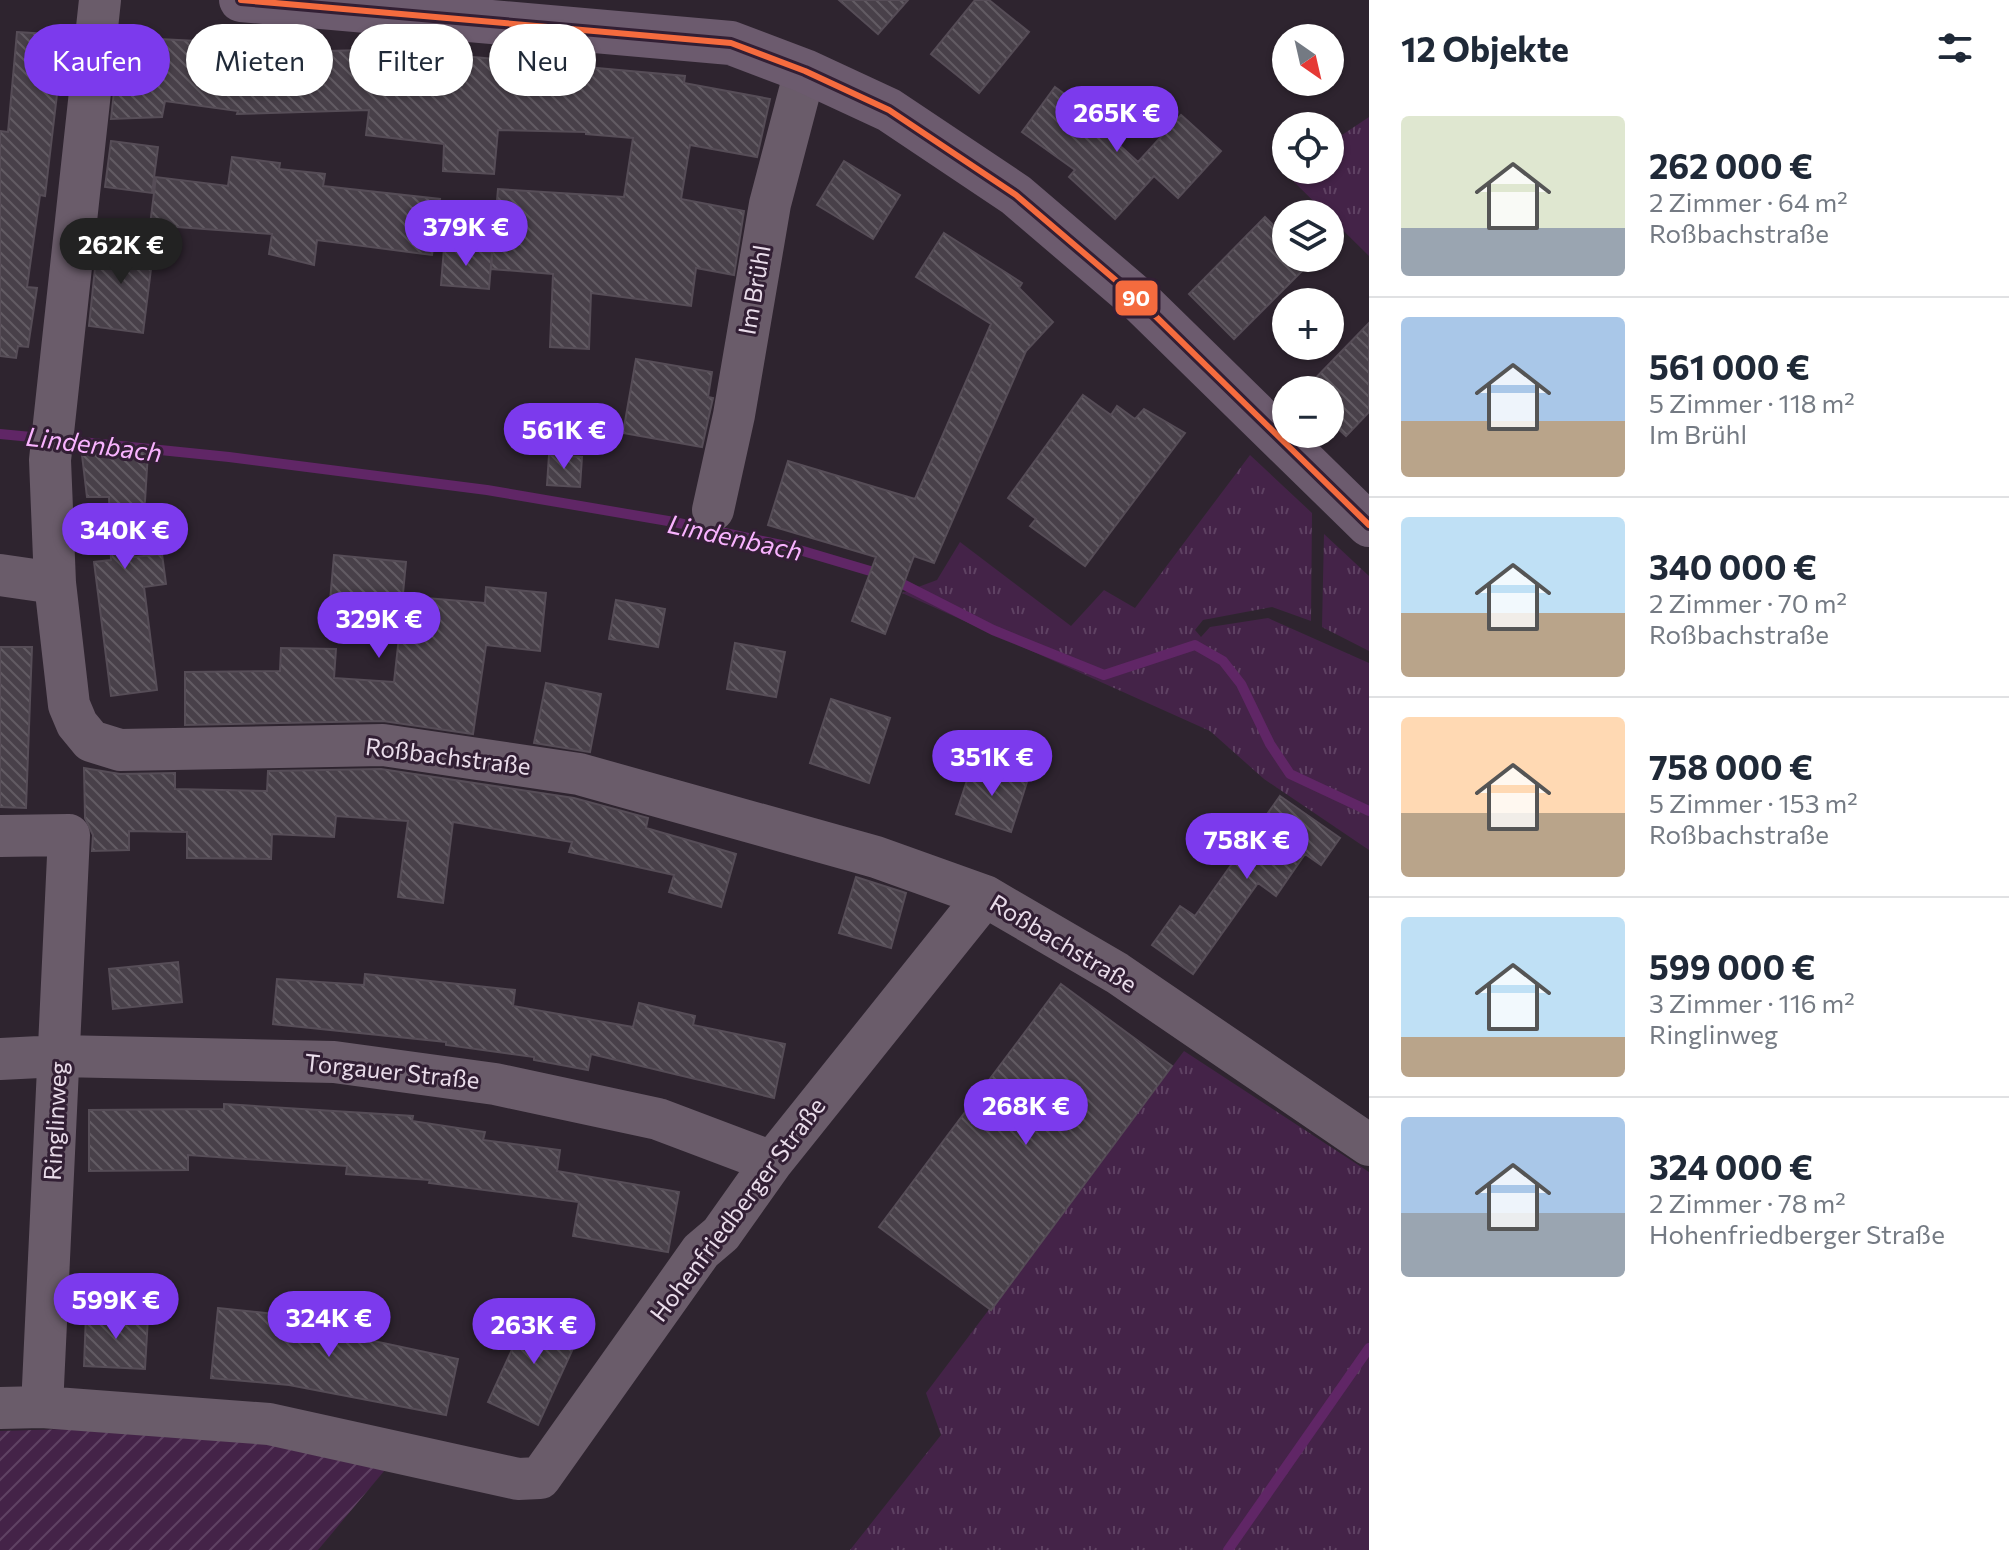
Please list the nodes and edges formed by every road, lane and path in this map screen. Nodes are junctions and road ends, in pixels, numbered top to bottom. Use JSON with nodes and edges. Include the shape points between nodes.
{"nodes":[{"id":1,"x":100,"y":0,"type":"edge"},
{"id":2,"x":241,"y":0,"type":"edge"},
{"id":3,"x":805,"y":71,"type":"junction"},
{"id":4,"x":713,"y":510,"type":"dead end"},
{"id":5,"x":1369,"y":525,"type":"edge"},
{"id":6,"x":0,"y":575,"type":"edge"},
{"id":7,"x":55,"y":583,"type":"junction"},
{"id":8,"x":0,"y":836,"type":"edge"},
{"id":9,"x":985,"y":896,"type":"junction"},
{"id":10,"x":59,"y":1056,"type":"junction"},
{"id":11,"x":0,"y":1059,"type":"edge"},
{"id":12,"x":1369,"y":1145,"type":"edge"},
{"id":13,"x":772,"y":1162,"type":"junction"},
{"id":14,"x":42,"y":1407,"type":"junction"},
{"id":15,"x":0,"y":1408,"type":"edge"}],
"edges":[{"from":1,"to":7,"type":"street","name":"Roßbachstraße","via":[[55,394],[50,460]]},
{"from":2,"to":3,"type":"main road","via":[[731,43]]},
{"from":3,"to":4,"type":"street","name":"Im Brühl","via":[[770,204]]},
{"from":3,"to":5,"type":"main road","via":[[889,110],[1016,195],[1140,301]]},
{"from":6,"to":7,"type":"street"},
{"from":7,"to":9,"type":"street","name":"Roßbachstraße","via":[[69,705],[91,741],[120,750],[383,745],[579,774],[876,857]]},
{"from":8,"to":10,"type":"street","name":"Ringlinweg","via":[[69,835]]},
{"from":9,"to":12,"type":"street","name":"Roßbachstraße","via":[[1117,973]]},
{"from":9,"to":13,"type":"street","name":"Hohenfriedberger Straße"},
{"from":10,"to":11,"type":"street","name":"Torgauer Straße"},
{"from":10,"to":13,"type":"street","name":"Torgauer Straße","via":[[334,1062],[495,1084],[658,1119]]},
{"from":10,"to":14,"type":"street","name":"Ringlinweg"},
{"from":13,"to":14,"type":"street","name":"Hohenfriedberger Straße","via":[[721,1234],[701,1251],[540,1478],[518,1479],[269,1424]]},
{"from":14,"to":15,"type":"street","name":"Hohenfriedberger Straße"}]}
